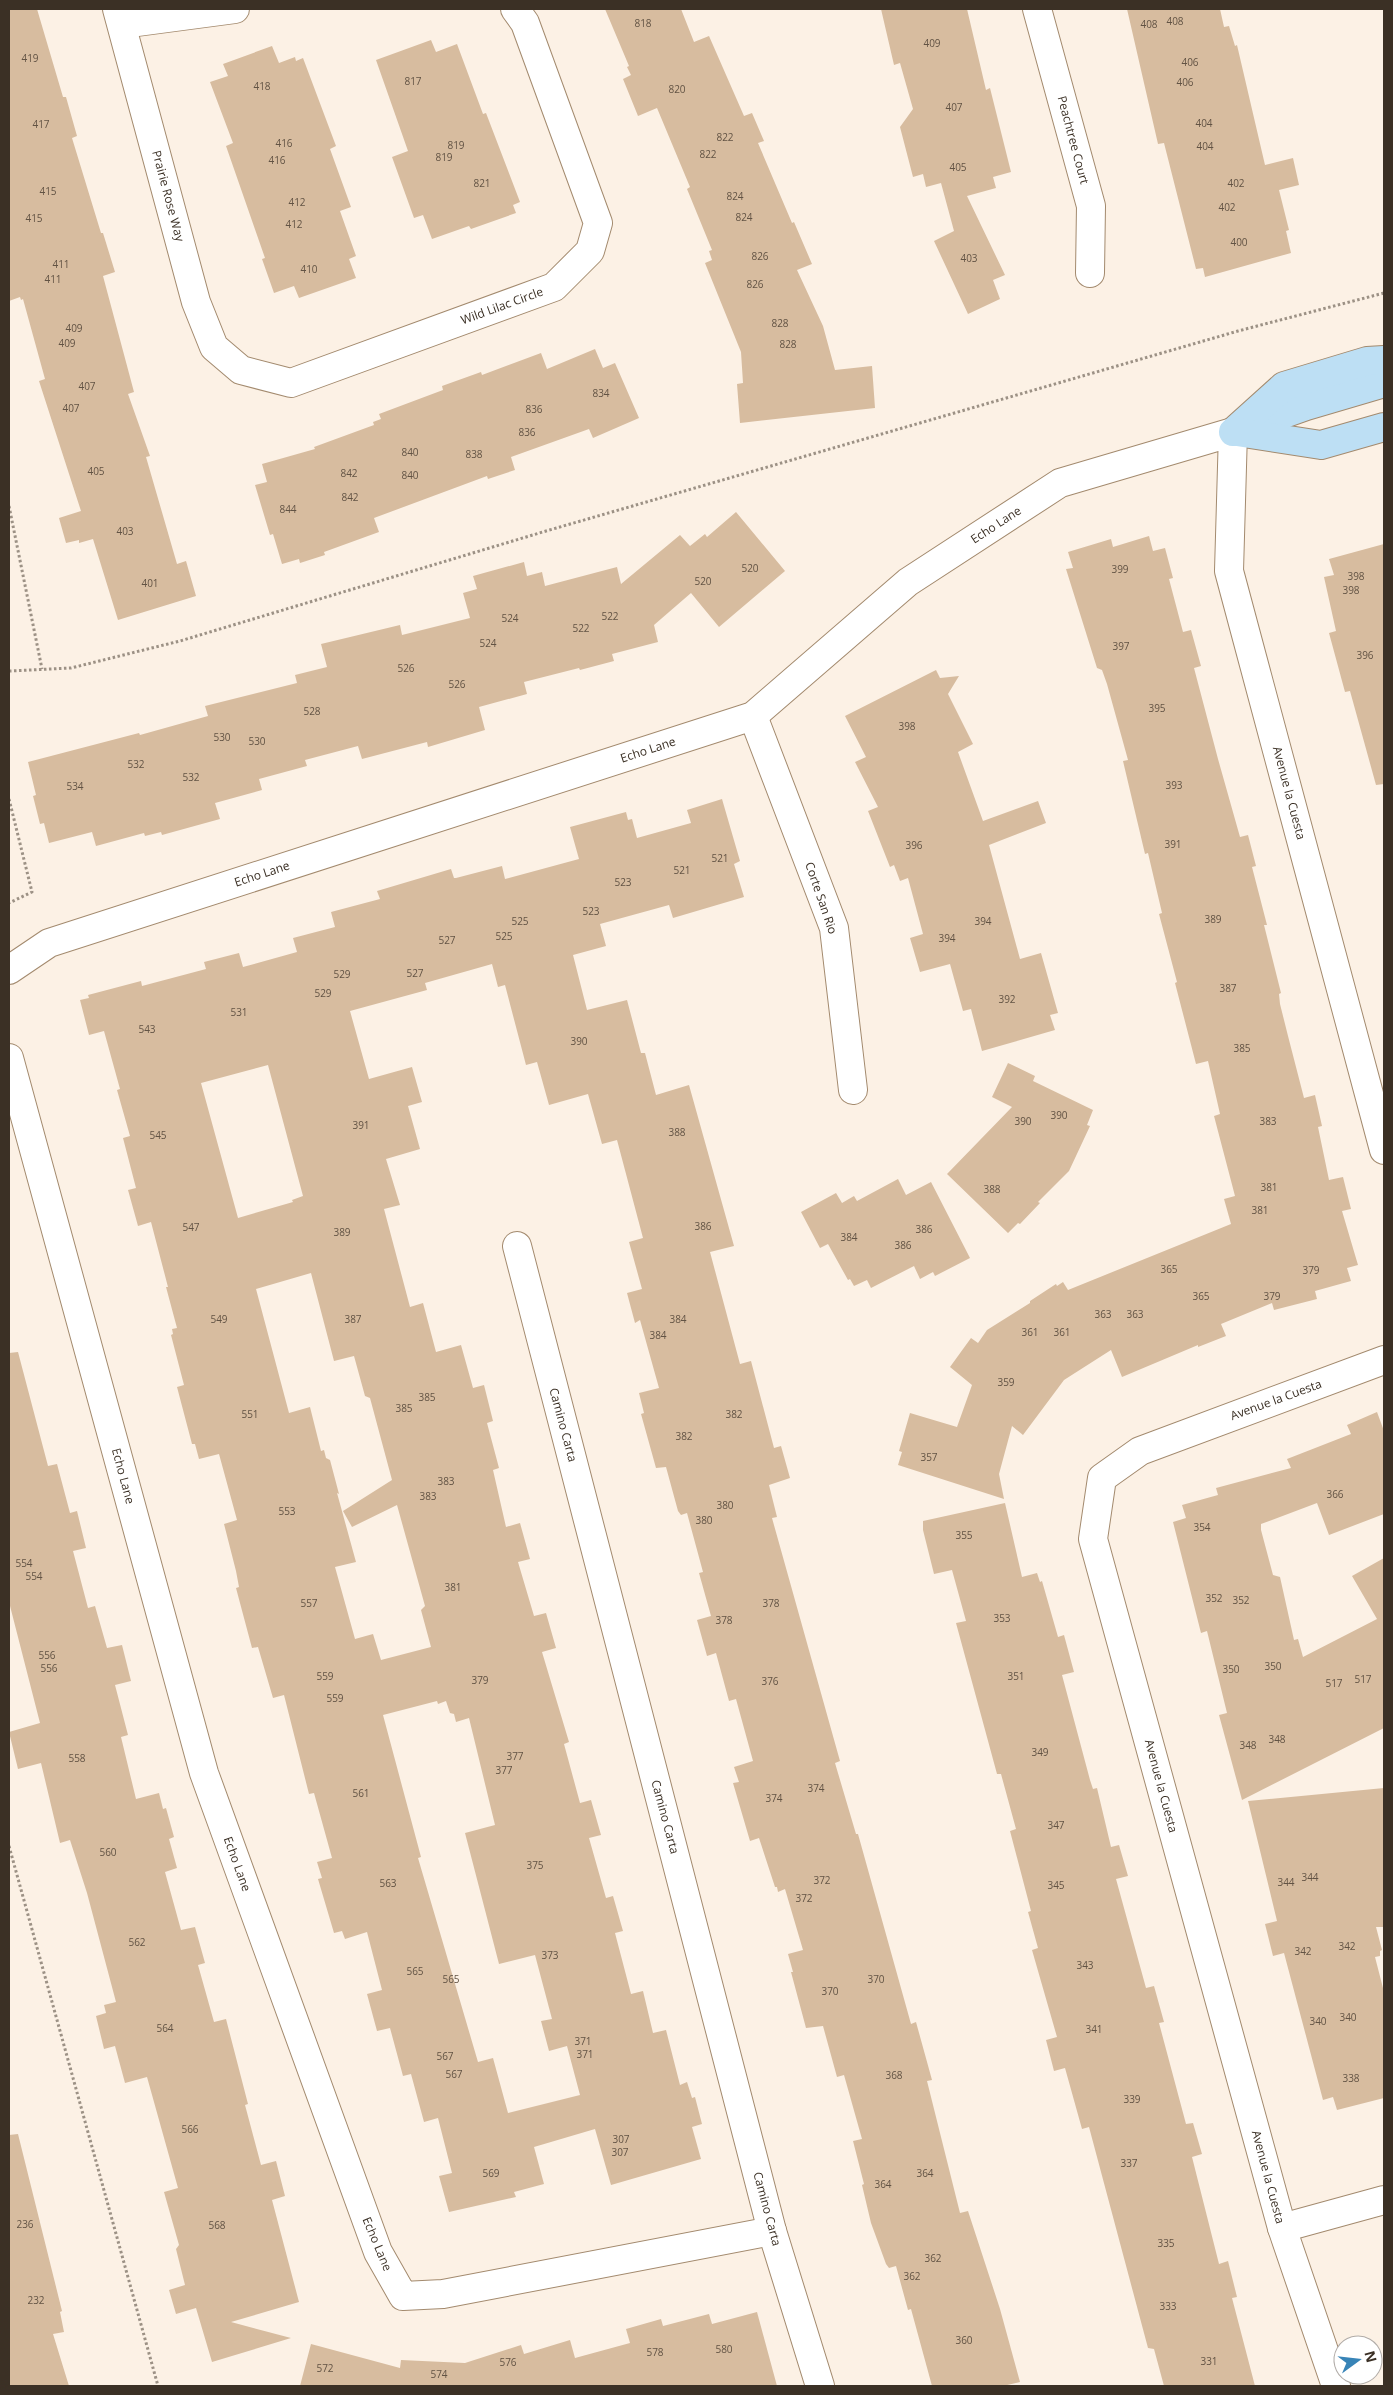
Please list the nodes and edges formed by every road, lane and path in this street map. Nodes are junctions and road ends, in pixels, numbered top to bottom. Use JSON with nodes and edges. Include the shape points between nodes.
{"nodes":[{"id":1,"x":235,"y":9,"type":"edge"},
{"id":2,"x":515,"y":9,"type":"edge"},
{"id":3,"x":1038,"y":9,"type":"edge"},
{"id":4,"x":120,"y":16,"type":"edge"},
{"id":5,"x":1090,"y":273,"type":"dead end"},
{"id":6,"x":1384,"y":293,"type":"edge"},
{"id":7,"x":1384,"y":360,"type":"edge"},
{"id":8,"x":241,"y":370,"type":"joint"},
{"id":9,"x":1384,"y":383,"type":"edge"},
{"id":10,"x":1384,"y":427,"type":"edge"},
{"id":11,"x":1233,"y":432,"type":"junction"},
{"id":12,"x":9,"y":506,"type":"edge"},
{"id":13,"x":42,"y":670,"type":"junction"},
{"id":14,"x":9,"y":671,"type":"edge"},
{"id":15,"x":752,"y":716,"type":"junction"},
{"id":16,"x":9,"y":799,"type":"edge"},
{"id":17,"x":9,"y":903,"type":"edge"},
{"id":18,"x":9,"y":970,"type":"edge"},
{"id":19,"x":9,"y":1058,"type":"edge"},
{"id":20,"x":853,"y":1090,"type":"dead end"},
{"id":21,"x":1384,"y":1150,"type":"edge"},
{"id":22,"x":516,"y":1246,"type":"dead end"},
{"id":23,"x":1384,"y":1360,"type":"edge"},
{"id":24,"x":9,"y":1846,"type":"edge"},
{"id":25,"x":1384,"y":2200,"type":"edge"},
{"id":26,"x":1282,"y":2228,"type":"junction"},
{"id":27,"x":772,"y":2231,"type":"junction"},
{"id":28,"x":158,"y":2386,"type":"edge"},
{"id":29,"x":820,"y":2386,"type":"edge"},
{"id":30,"x":1336,"y":2386,"type":"edge"}],
"edges":[{"from":1,"to":4,"type":"street"},
{"from":2,"to":8,"type":"street","name":"Wild Lilac Circle","via":[[525,23],[598,223],[590,250],[554,287],[291,383]]},
{"from":3,"to":5,"type":"street","name":"Peachtree Court","via":[[1091,206]]},
{"from":4,"to":8,"type":"street","name":"Prairie Rose Way","via":[[196,302],[214,347]]},
{"from":6,"to":13,"type":"path","via":[[1238,331],[546,531],[180,641],[71,668]]},
{"from":7,"to":11,"type":"street","name":"Echo Lane","via":[[1367,361],[1284,386]]},
{"from":9,"to":11,"type":"street","name":"Echo Lane"},
{"from":10,"to":11,"type":"street","name":"Echo Lane","via":[[1321,445]]},
{"from":11,"to":15,"type":"street","name":"Echo Lane","via":[[1060,483],[908,582]]},
{"from":11,"to":21,"type":"street","name":"Avenue la Cuesta","via":[[1229,571]]},
{"from":12,"to":13,"type":"path"},
{"from":13,"to":14,"type":"path"},
{"from":15,"to":18,"type":"street","name":"Echo Lane","via":[[50,943]]},
{"from":15,"to":20,"type":"street","name":"Corte San Rio","via":[[834,928]]},
{"from":16,"to":17,"type":"path","via":[[32,892]]},
{"from":19,"to":27,"type":"street","name":"Echo Lane","via":[[204,1773],[378,2252],[403,2296],[443,2294]]},
{"from":22,"to":27,"type":"street","name":"Camino Carta"},
{"from":23,"to":26,"type":"street","name":"Avenue la Cuesta","via":[[1140,1451],[1102,1478],[1093,1539]]},
{"from":24,"to":28,"type":"path"},
{"from":25,"to":26,"type":"street"},
{"from":26,"to":30,"type":"street","name":"Avenue la Cuesta"},
{"from":27,"to":29,"type":"street","name":"Camino Carta"}]}
